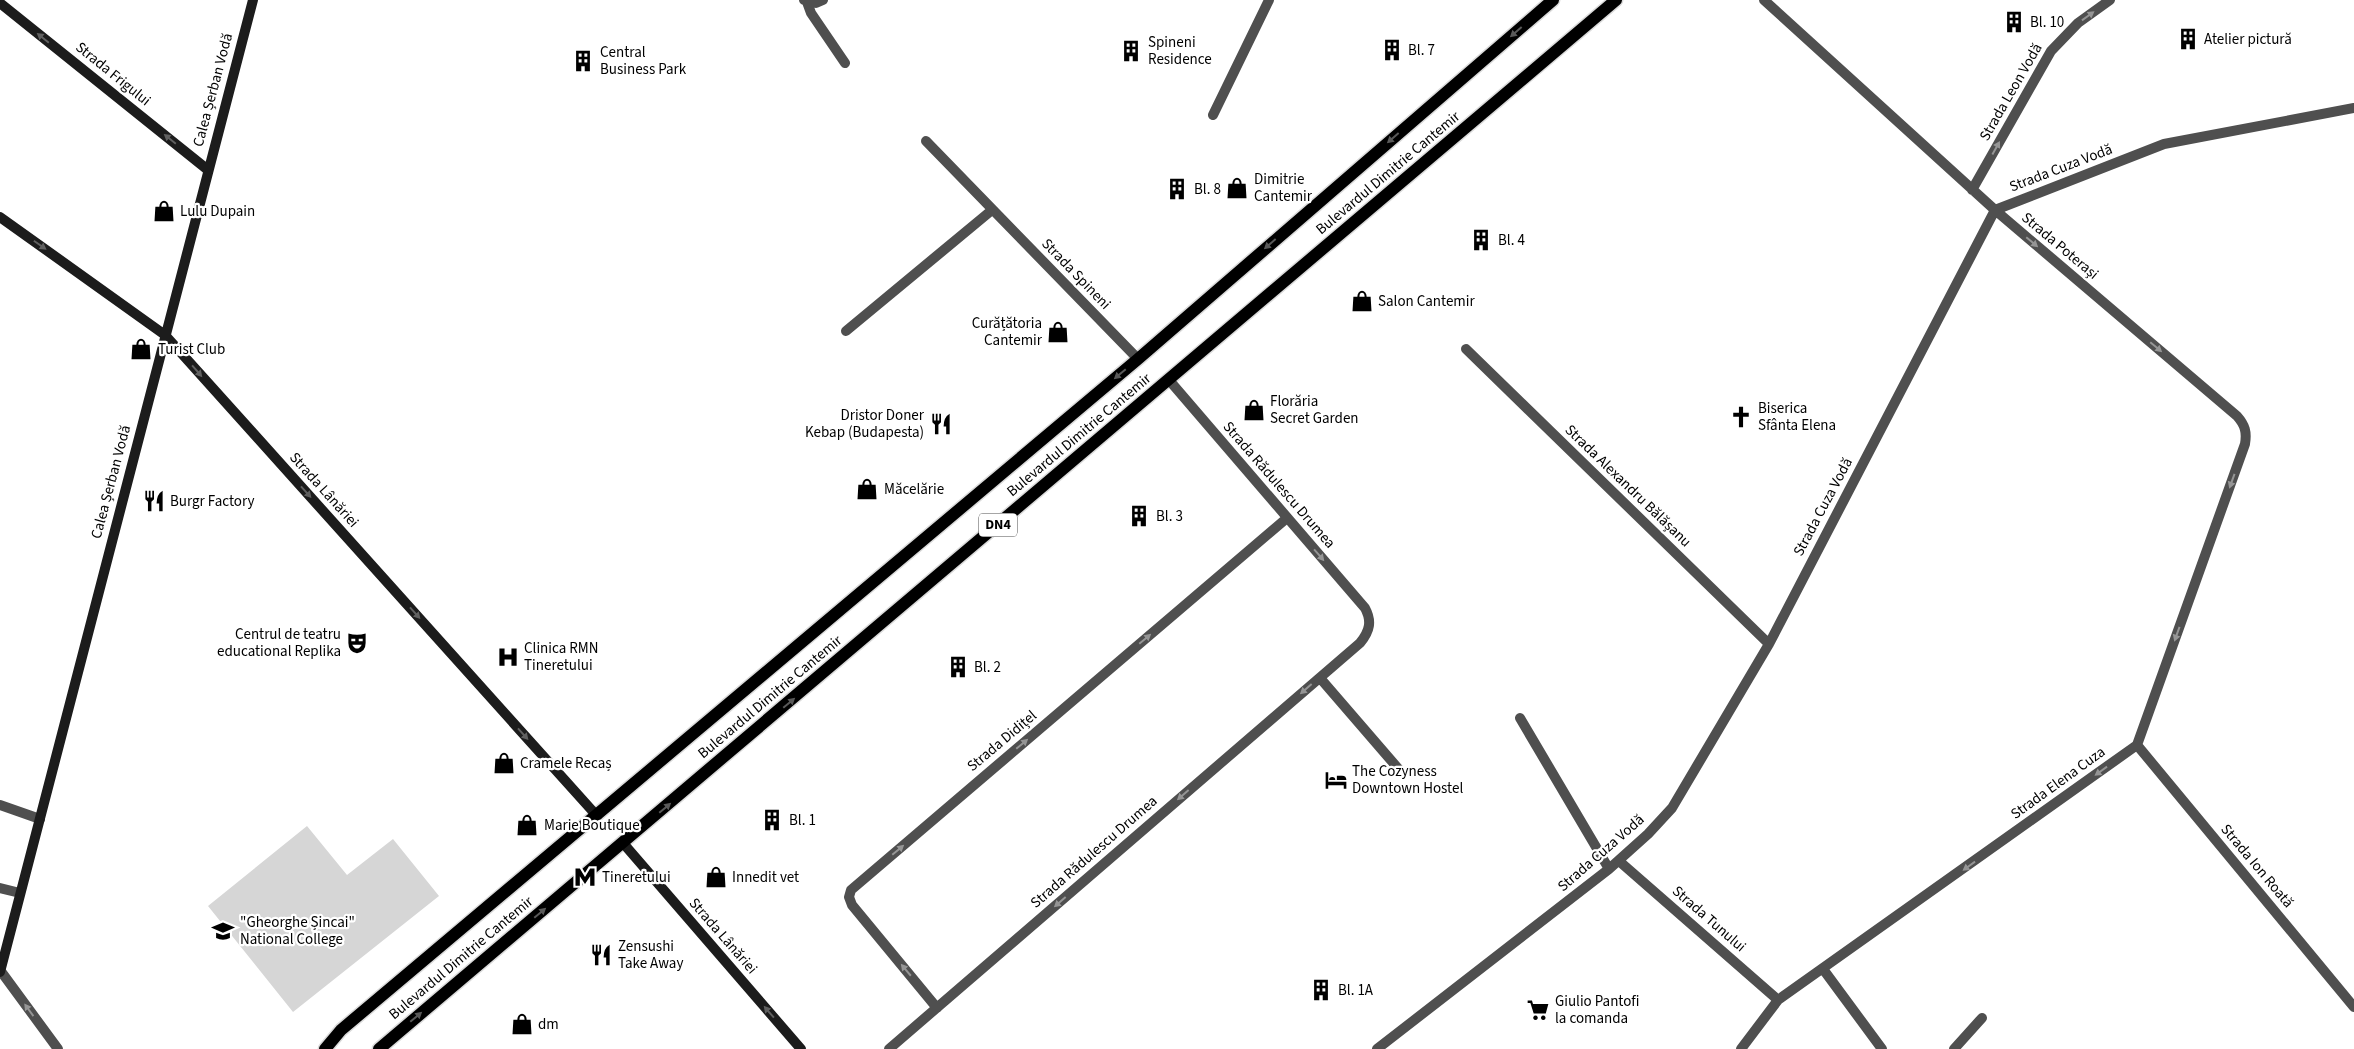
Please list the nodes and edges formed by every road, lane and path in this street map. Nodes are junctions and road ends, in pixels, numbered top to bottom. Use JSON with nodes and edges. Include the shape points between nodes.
{"nodes":[{"id":1,"x":253,"y":0,"type":"edge"},
{"id":2,"x":823,"y":0,"type":"edge"},
{"id":3,"x":1269,"y":0,"type":"edge"},
{"id":4,"x":1553,"y":0,"type":"edge"},
{"id":5,"x":1616,"y":0,"type":"edge"},
{"id":6,"x":1764,"y":0,"type":"edge"},
{"id":7,"x":2110,"y":0,"type":"edge"},
{"id":8,"x":805,"y":1,"type":"edge"},
{"id":9,"x":0,"y":3,"type":"edge"},
{"id":10,"x":845,"y":63,"type":"dead end"},
{"id":11,"x":2354,"y":108,"type":"edge"},
{"id":12,"x":1213,"y":115,"type":"dead end"},
{"id":13,"x":926,"y":141,"type":"dead end"},
{"id":14,"x":208,"y":170,"type":"junction"},
{"id":15,"x":1972,"y":190,"type":"junction"},
{"id":16,"x":992,"y":210,"type":"junction"},
{"id":17,"x":1995,"y":210,"type":"junction"},
{"id":18,"x":0,"y":217,"type":"edge"},
{"id":19,"x":846,"y":331,"type":"dead end"},
{"id":20,"x":165,"y":335,"type":"junction"},
{"id":21,"x":1466,"y":349,"type":"dead end"},
{"id":22,"x":1138,"y":359,"type":"junction"},
{"id":23,"x":1169,"y":380,"type":"junction"},
{"id":24,"x":1287,"y":518,"type":"junction"},
{"id":25,"x":1769,"y":644,"type":"junction"},
{"id":26,"x":1320,"y":678,"type":"junction"},
{"id":27,"x":1520,"y":718,"type":"dead end"},
{"id":28,"x":2137,"y":745,"type":"junction"},
{"id":29,"x":1402,"y":773,"type":"dead end"},
{"id":30,"x":0,"y":805,"type":"edge"},
{"id":31,"x":597,"y":816,"type":"junction"},
{"id":32,"x":40,"y":819,"type":"junction"},
{"id":33,"x":623,"y":843,"type":"junction"},
{"id":34,"x":1619,"y":861,"type":"junction"},
{"id":35,"x":1609,"y":869,"type":"junction"},
{"id":36,"x":0,"y":888,"type":"edge"},
{"id":37,"x":20,"y":893,"type":"junction"},
{"id":38,"x":1823,"y":969,"type":"junction"},
{"id":39,"x":0,"y":971,"type":"edge"},
{"id":40,"x":1778,"y":1000,"type":"junction"},
{"id":41,"x":2354,"y":1006,"type":"edge"},
{"id":42,"x":937,"y":1008,"type":"junction"},
{"id":43,"x":1982,"y":1018,"type":"dead end"},
{"id":44,"x":341,"y":1030,"type":"junction"},
{"id":45,"x":58,"y":1049,"type":"edge"},
{"id":46,"x":318,"y":1049,"type":"edge"},
{"id":47,"x":325,"y":1049,"type":"edge"},
{"id":48,"x":379,"y":1049,"type":"edge"},
{"id":49,"x":801,"y":1049,"type":"edge"},
{"id":50,"x":888,"y":1049,"type":"edge"},
{"id":51,"x":1377,"y":1049,"type":"edge"},
{"id":52,"x":1741,"y":1049,"type":"edge"},
{"id":53,"x":1882,"y":1049,"type":"edge"},
{"id":54,"x":1954,"y":1049,"type":"edge"}],
"edges":[{"from":1,"to":14,"type":"street","name":"Calea Șerban Vodă"},
{"from":2,"to":8,"type":"street","via":[[816,3]]},
{"from":3,"to":12,"type":"street"},
{"from":4,"to":22,"type":"main road","name":"Bulevardul Dimitrie Cantemir","number":"DN4","one_way":true},
{"from":5,"to":23,"type":"main road","name":"Bulevardul Dimitrie Cantemir","number":"DN4"},
{"from":6,"to":15,"type":"street","name":"Strada Poterași"},
{"from":15,"to":7,"type":"street","name":"Strada Leon Vodă","one_way":true,"via":[[2051,51],[2078,23]]},
{"from":8,"to":10,"type":"street"},
{"from":14,"to":9,"type":"street","name":"Strada Frigului","one_way":true},
{"from":11,"to":17,"type":"street","name":"Strada Cuza Vodă","via":[[2164,144]]},
{"from":13,"to":16,"type":"street","name":"Strada Spineni"},
{"from":14,"to":20,"type":"street","name":"Calea Șerban Vodă"},
{"from":15,"to":17,"type":"street","name":"Strada Poterași"},
{"from":16,"to":19,"type":"street"},
{"from":16,"to":22,"type":"street","name":"Strada Spineni"},
{"from":17,"to":25,"type":"street","name":"Strada Cuza Vodă"},
{"from":17,"to":28,"type":"street","name":"Strada Poterași","one_way":true,"via":[[2244,424],[2245,444]]},
{"from":18,"to":20,"type":"street","name":"Strada Lânăriei","one_way":true},
{"from":20,"to":31,"type":"street","name":"Strada Lânăriei","one_way":true},
{"from":20,"to":32,"type":"street","name":"Calea Șerban Vodă"},
{"from":21,"to":25,"type":"street","name":"Strada Alexandru Bălășanu"},
{"from":22,"to":31,"type":"main road","name":"Bulevardul Dimitrie Cantemir","number":"DN4","one_way":true},
{"from":23,"to":24,"type":"street","name":"Strada Rădulescu Drumea"},
{"from":33,"to":23,"type":"main road","name":"Bulevardul Dimitrie Cantemir","number":"DN4","one_way":true},
{"from":24,"to":26,"type":"street","name":"Strada Rădulescu Drumea","one_way":true,"via":[[1365,608],[1369,618],[1368,631],[1360,643]]},
{"from":42,"to":24,"type":"street","name":"Strada Didițel","one_way":true,"via":[[852,906],[851,890]]},
{"from":25,"to":34,"type":"street","name":"Strada Cuza Vodă","via":[[1672,808]]},
{"from":26,"to":29,"type":"street"},
{"from":26,"to":42,"type":"street","name":"Strada Rădulescu Drumea","one_way":true},
{"from":27,"to":35,"type":"street"},
{"from":28,"to":38,"type":"street","name":"Strada Elena Cuza","one_way":true},
{"from":28,"to":41,"type":"street","name":"Strada Ion Roată"},
{"from":30,"to":32,"type":"street"},
{"from":31,"to":44,"type":"main road","name":"Bulevardul Dimitrie Cantemir","number":"DN4"},
{"from":32,"to":37,"type":"street","name":"Calea Șerban Vodă"},
{"from":48,"to":33,"type":"main road","name":"Bulevardul Dimitrie Cantemir","number":"DN4","one_way":true},
{"from":49,"to":33,"type":"street","name":"Strada Lânăriei","one_way":true},
{"from":34,"to":35,"type":"street","name":"Strada Cuza Vodă"},
{"from":34,"to":40,"type":"street","name":"Strada Tunului"},
{"from":35,"to":51,"type":"street","name":"Strada Cuza Vodă"},
{"from":36,"to":37,"type":"street"},
{"from":37,"to":39,"type":"street","name":"Calea Șerban Vodă"},
{"from":38,"to":40,"type":"street","name":"Strada Elena Cuza"},
{"from":38,"to":53,"type":"street"},
{"from":45,"to":39,"type":"street","one_way":true},
{"from":40,"to":52,"type":"street","name":"Strada Elena Cuza"},
{"from":42,"to":50,"type":"street","name":"Strada Rădulescu Drumea"},
{"from":43,"to":54,"type":"street"},
{"from":44,"to":46,"type":"main road"},
{"from":44,"to":47,"type":"main road","name":"Bulevardul Dimitrie Cantemir","number":"DN4"}]}
